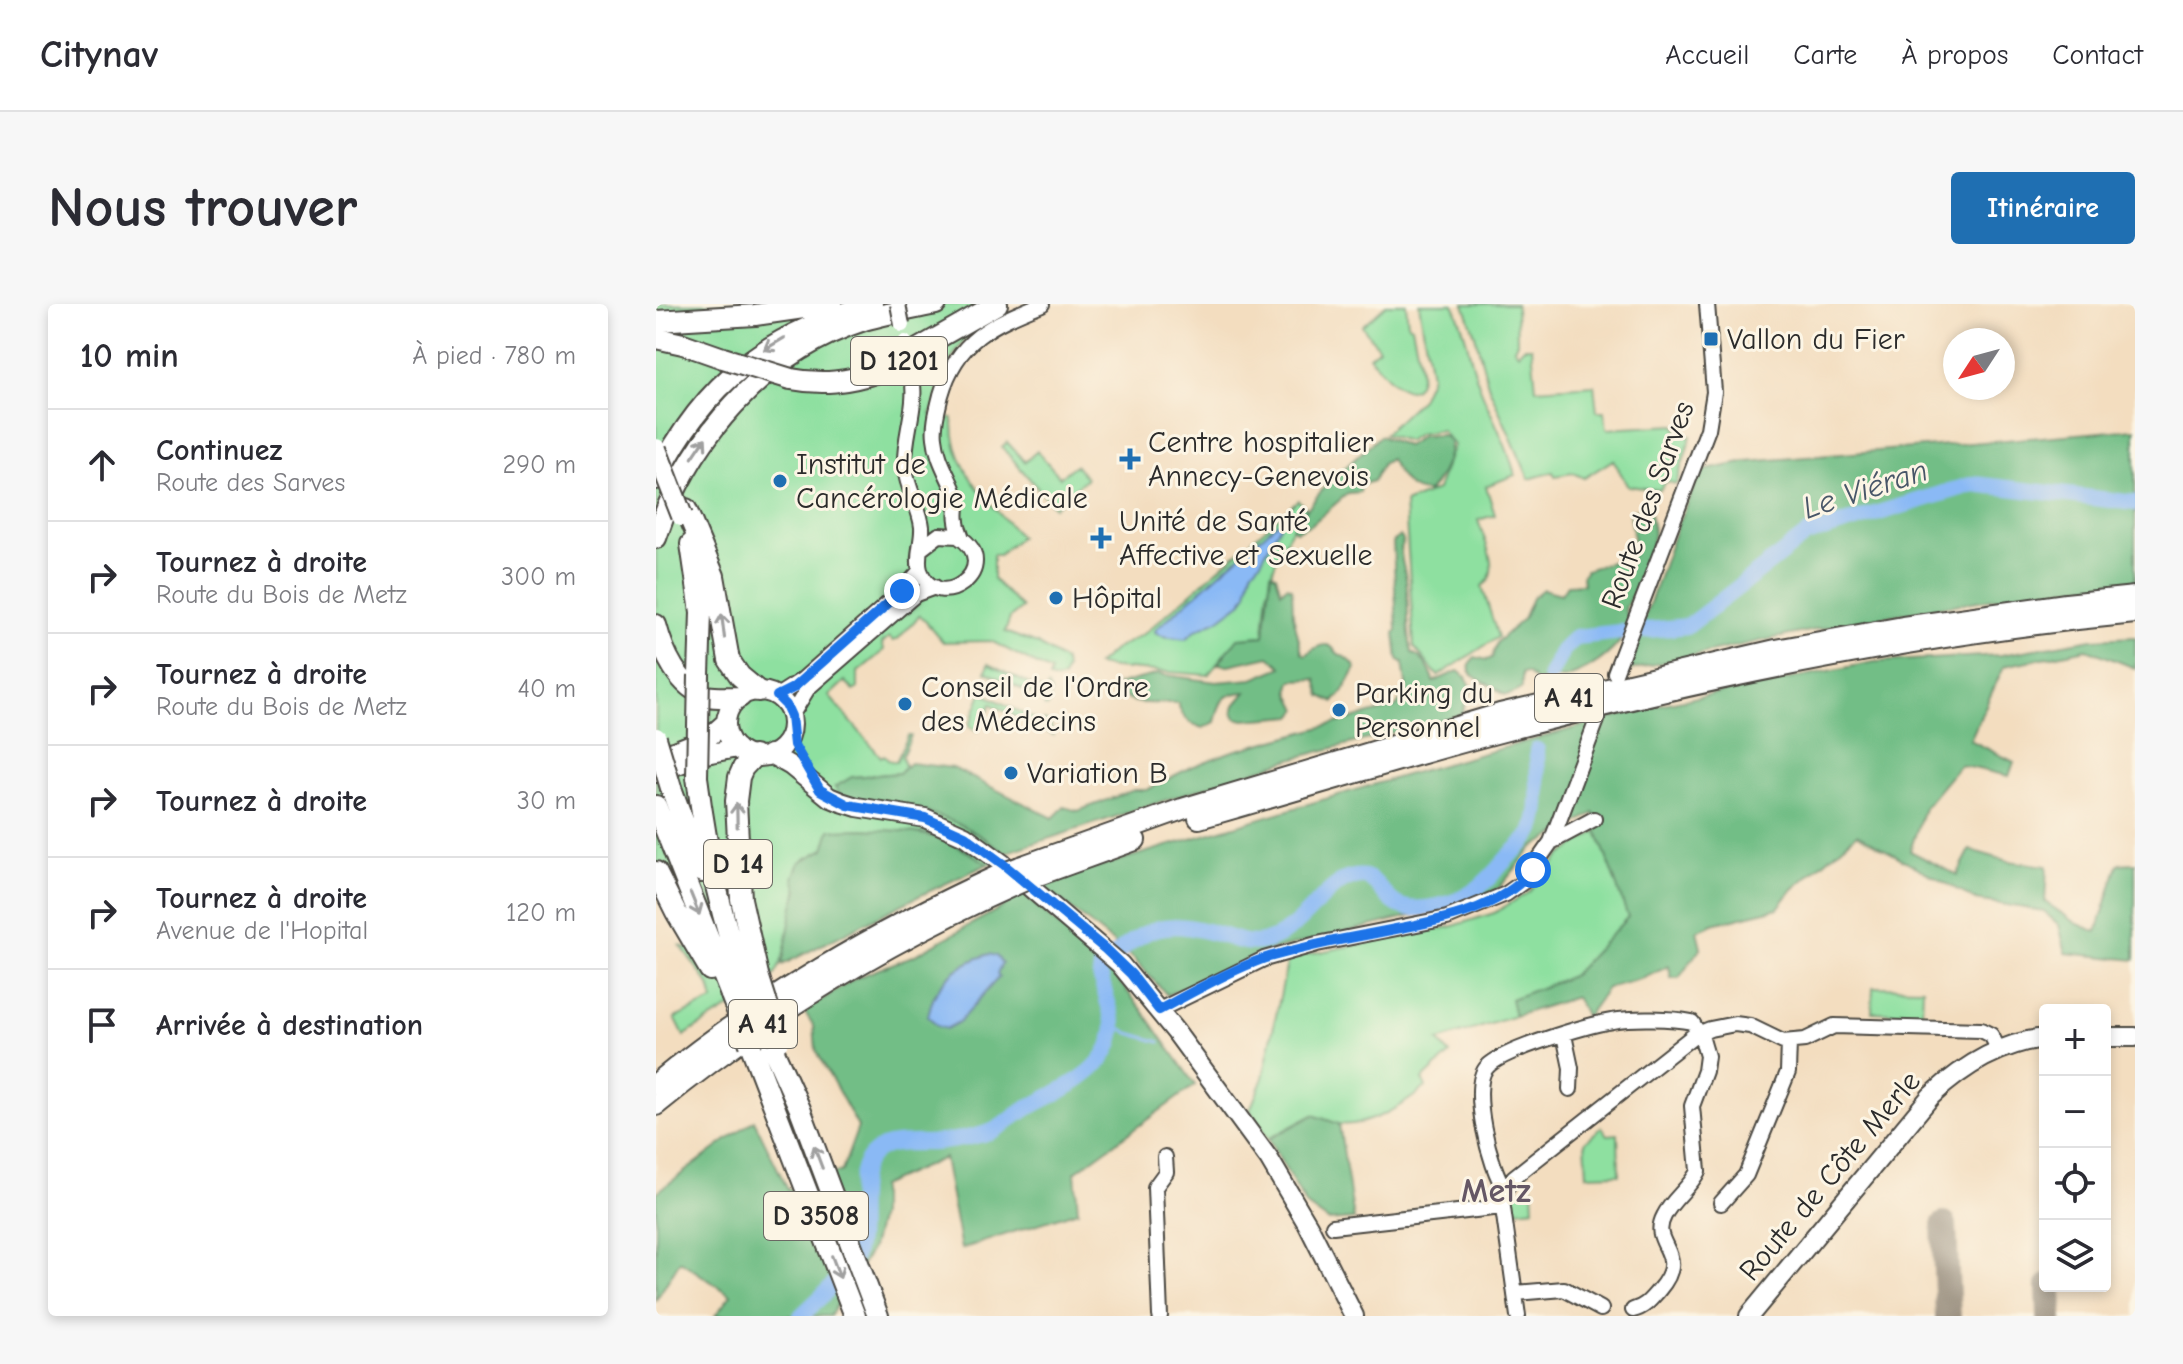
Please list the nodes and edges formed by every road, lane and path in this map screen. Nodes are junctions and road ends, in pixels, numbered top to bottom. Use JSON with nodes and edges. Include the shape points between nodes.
{"nodes":[{"id":1,"x":831,"y":304,"type":"edge"},
{"id":2,"x":872,"y":304,"type":"edge"},
{"id":3,"x":898,"y":304,"type":"edge"},
{"id":4,"x":936,"y":304,"type":"edge"},
{"id":5,"x":997,"y":304,"type":"edge"},
{"id":6,"x":1042,"y":304,"type":"edge"},
{"id":7,"x":1707,"y":304,"type":"edge"},
{"id":8,"x":656,"y":321,"type":"edge"},
{"id":9,"x":656,"y":338,"type":"edge"},
{"id":10,"x":657,"y":451,"type":"edge"},
{"id":11,"x":656,"y":479,"type":"edge"},
{"id":12,"x":677,"y":514,"type":"junction"},
{"id":13,"x":956,"y":520,"type":"junction"},
{"id":14,"x":922,"y":524,"type":"junction"},
{"id":15,"x":941,"y":534,"type":"junction"},
{"id":16,"x":656,"y":538,"type":"edge"},
{"id":17,"x":962,"y":539,"type":"junction"},
{"id":18,"x":922,"y":548,"type":"junction"},
{"id":19,"x":656,"y":551,"type":"edge"},
{"id":20,"x":920,"y":571,"type":"junction"},
{"id":21,"x":935,"y":587,"type":"junction"},
{"id":22,"x":2135,"y":597,"type":"edge"},
{"id":23,"x":2135,"y":613,"type":"edge"},
{"id":24,"x":656,"y":625,"type":"edge"},
{"id":25,"x":1615,"y":673,"type":"dead end"},
{"id":26,"x":758,"y":695,"type":"junction"},
{"id":27,"x":1597,"y":720,"type":"dead end"},
{"id":28,"x":726,"y":722,"type":"junction"},
{"id":29,"x":791,"y":724,"type":"junction"},
{"id":30,"x":656,"y":738,"type":"edge"},
{"id":31,"x":754,"y":753,"type":"junction"},
{"id":32,"x":656,"y":758,"type":"edge"},
{"id":33,"x":656,"y":773,"type":"edge"},
{"id":34,"x":815,"y":784,"type":"junction"},
{"id":35,"x":656,"y":806,"type":"edge"},
{"id":36,"x":1594,"y":819,"type":"dead end"},
{"id":37,"x":1551,"y":842,"type":"junction"},
{"id":38,"x":656,"y":872,"type":"edge"},
{"id":39,"x":1017,"y":876,"type":"junction"},
{"id":40,"x":656,"y":889,"type":"edge"},
{"id":41,"x":700,"y":951,"type":"junction"},
{"id":42,"x":734,"y":954,"type":"junction"},
{"id":43,"x":807,"y":975,"type":"junction"},
{"id":44,"x":740,"y":989,"type":"junction"},
{"id":45,"x":1159,"y":1010,"type":"junction"},
{"id":46,"x":1694,"y":1027,"type":"junction"},
{"id":47,"x":1564,"y":1035,"type":"junction"},
{"id":48,"x":2111,"y":1037,"type":"edge"},
{"id":49,"x":2135,"y":1037,"type":"edge"},
{"id":50,"x":2039,"y":1039,"type":"edge"},
{"id":51,"x":1789,"y":1042,"type":"junction"},
{"id":52,"x":764,"y":1048,"type":"junction"},
{"id":53,"x":1999,"y":1050,"type":"junction"},
{"id":54,"x":656,"y":1071,"type":"edge"},
{"id":55,"x":656,"y":1084,"type":"edge"},
{"id":56,"x":1570,"y":1089,"type":"dead end"},
{"id":57,"x":656,"y":1105,"type":"edge"},
{"id":58,"x":800,"y":1109,"type":"joint"},
{"id":59,"x":1165,"y":1157,"type":"dead end"},
{"id":60,"x":1505,"y":1189,"type":"junction"},
{"id":61,"x":1721,"y":1203,"type":"dead end"},
{"id":62,"x":1502,"y":1207,"type":"junction"},
{"id":63,"x":1333,"y":1226,"type":"dead end"},
{"id":64,"x":1515,"y":1293,"type":"junction"},
{"id":65,"x":1601,"y":1309,"type":"dead end"},
{"id":66,"x":1633,"y":1310,"type":"dead end"},
{"id":67,"x":855,"y":1316,"type":"edge"},
{"id":68,"x":878,"y":1316,"type":"edge"},
{"id":69,"x":1160,"y":1316,"type":"edge"},
{"id":70,"x":1354,"y":1316,"type":"edge"},
{"id":71,"x":1518,"y":1316,"type":"edge"},
{"id":72,"x":1749,"y":1316,"type":"edge"}],
"edges":[{"from":1,"to":8,"type":"highway","number":"D 1201"},
{"from":2,"to":11,"type":"highway","one_way":true,"via":[[805,327],[753,357],[708,399]]},
{"from":3,"to":14,"type":"street","bridge":true,"via":[[914,403],[905,468]]},
{"from":12,"to":4,"type":"highway","one_way":true,"via":[[683,473],[715,426],[781,362],[849,326]]},
{"from":5,"to":9,"type":"highway","number":"D 1201","bridge":true,"via":[[869,375],[827,383],[791,379]]},
{"from":6,"to":13,"type":"street","via":[[975,338],[956,359],[945,383],[935,438],[956,498]]},
{"from":7,"to":25,"type":"street","name":"Route des Sarves","via":[[1714,392],[1708,429]]},
{"from":10,"to":12,"type":"highway","bridge":true},
{"from":12,"to":16,"type":"highway"},
{"from":12,"to":19,"type":"highway"},
{"from":26,"to":12,"type":"highway","one_way":true,"via":[[729,660],[714,576]]},
{"from":12,"to":42,"type":"highway","bridge":true,"via":[[698,579],[701,612],[697,777],[705,835]]},
{"from":13,"to":15,"type":"street"},
{"from":13,"to":17,"type":"street"},
{"from":14,"to":15,"type":"street"},
{"from":14,"to":18,"type":"street"},
{"from":15,"to":17,"type":"street"},
{"from":15,"to":18,"type":"street"},
{"from":17,"to":21,"type":"street","via":[[973,554],[972,573],[956,588]]},
{"from":18,"to":20,"type":"street"},
{"from":20,"to":21,"type":"street"},
{"from":20,"to":26,"type":"street","via":[[802,680]]},
{"from":21,"to":29,"type":"street","via":[[916,594],[808,688]]},
{"from":22,"to":39,"type":"highway","number":"A 41","via":[[1903,627],[1776,650],[1500,714],[1182,809]]},
{"from":23,"to":39,"type":"highway","number":"A 41","via":[[1903,642],[1668,690],[1505,730]]},
{"from":24,"to":26,"type":"highway","via":[[672,665],[690,686],[707,695]]},
{"from":26,"to":28,"type":"main road","via":[[730,708]]},
{"from":26,"to":29,"type":"main road","via":[[786,705]]},
{"from":27,"to":37,"type":"street"},
{"from":28,"to":31,"type":"main road","via":[[728,734]]},
{"from":28,"to":32,"type":"main road","via":[[709,737]]},
{"from":29,"to":31,"type":"main road","via":[[783,746]]},
{"from":29,"to":34,"type":"main road","via":[[794,745]]},
{"from":30,"to":42,"type":"highway","bridge":true},
{"from":31,"to":33,"type":"main road","via":[[706,754]]},
{"from":31,"to":34,"type":"main road"},
{"from":44,"to":31,"type":"highway","number":"D 14","one_way":true,"via":[[736,801],[739,777]]},
{"from":34,"to":45,"type":"main road","via":[[848,805],[952,828],[994,856],[1105,949]]},
{"from":35,"to":44,"type":"highway","number":"D 3508","one_way":true},
{"from":36,"to":37,"type":"street"},
{"from":37,"to":45,"type":"street","via":[[1523,882],[1484,905],[1264,959]]},
{"from":38,"to":41,"type":"highway"},
{"from":39,"to":43,"type":"highway","number":"A 41","via":[[898,924]]},
{"from":39,"to":57,"type":"highway","number":"A 41","via":[[826,982]]},
{"from":40,"to":41,"type":"highway"},
{"from":41,"to":44,"type":"highway"},
{"from":42,"to":44,"type":"highway","number":"D 3508"},
{"from":43,"to":54,"type":"highway"},
{"from":43,"to":55,"type":"highway","number":"A 41"},
{"from":44,"to":52,"type":"highway","number":"D 3508","bridge":true},
{"from":44,"to":52,"type":"highway","number":"D 14","bridge":true},
{"from":45,"to":70,"type":"main road","via":[[1276,1171]]},
{"from":46,"to":47,"type":"street","via":[[1618,1020]]},
{"from":46,"to":51,"type":"street","via":[[1750,1026]]},
{"from":46,"to":60,"type":"street"},
{"from":46,"to":66,"type":"street","via":[[1707,1061],[1692,1106],[1698,1171],[1662,1220],[1672,1261],[1670,1276],[1643,1308]]},
{"from":47,"to":56,"type":"street"},
{"from":47,"to":60,"type":"street","via":[[1502,1056],[1480,1077],[1486,1137],[1494,1172]]},
{"from":48,"to":49,"type":"main road"},
{"from":50,"to":53,"type":"main road","name":"Route de Côte Merle"},
{"from":51,"to":53,"type":"street","via":[[1834,1026],[1965,1030],[1988,1033]]},
{"from":51,"to":61,"type":"street","via":[[1788,1072],[1746,1175]]},
{"from":52,"to":58,"type":"highway","number":"D 14"},
{"from":52,"to":67,"type":"highway","number":"D 3508","one_way":true,"via":[[778,1116]]},
{"from":53,"to":72,"type":"main road","name":"Route de Côte Merle","via":[[1966,1067],[1931,1096]]},
{"from":68,"to":58,"type":"highway","number":"D 3508","one_way":true},
{"from":59,"to":69,"type":"street","via":[[1166,1172],[1155,1187]]},
{"from":60,"to":62,"type":"street"},
{"from":62,"to":63,"type":"street"},
{"from":62,"to":64,"type":"street"},
{"from":64,"to":65,"type":"street","via":[[1564,1289]]},
{"from":64,"to":71,"type":"street"}]}
